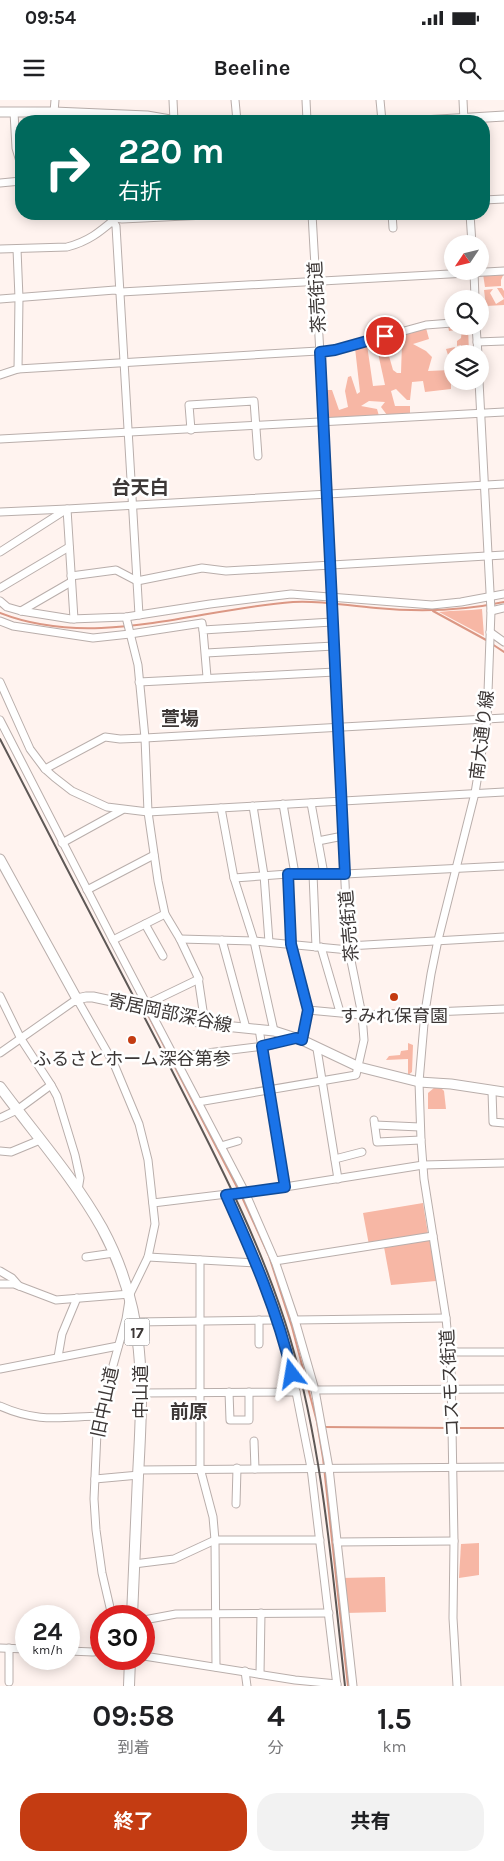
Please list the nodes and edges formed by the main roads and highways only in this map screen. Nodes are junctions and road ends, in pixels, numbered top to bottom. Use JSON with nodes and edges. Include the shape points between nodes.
{"nodes":[{"id":1,"x":0,"y":112,"type":"edge"},
{"id":2,"x":124,"y":115,"type":"edge"},
{"id":3,"x":504,"y":116,"type":"edge"},
{"id":4,"x":490,"y":117,"type":"edge"},
{"id":5,"x":0,"y":859,"type":"edge"},
{"id":6,"x":0,"y":1086,"type":"edge"},
{"id":7,"x":504,"y":1092,"type":"edge"},
{"id":8,"x":132,"y":1605,"type":"edge"},
{"id":9,"x":130,"y":1670,"type":"edge"},
{"id":10,"x":129,"y":1686,"type":"edge"}],
"edges":[{"from":1,"to":2,"type":"main road"},
{"from":3,"to":4,"type":"main road"},
{"from":5,"to":7,"type":"main road","name":"寄居岡部深谷線","via":[[78,1000],[93,997],[148,1006],[205,1024],[274,1031],[359,1067],[419,1082]]},
{"from":6,"to":8,"type":"highway","name":"中山道","number":"17","via":[[78,1190],[102,1228],[130,1294],[140,1352],[142,1393]]},
{"from":9,"to":10,"type":"highway"}]}
